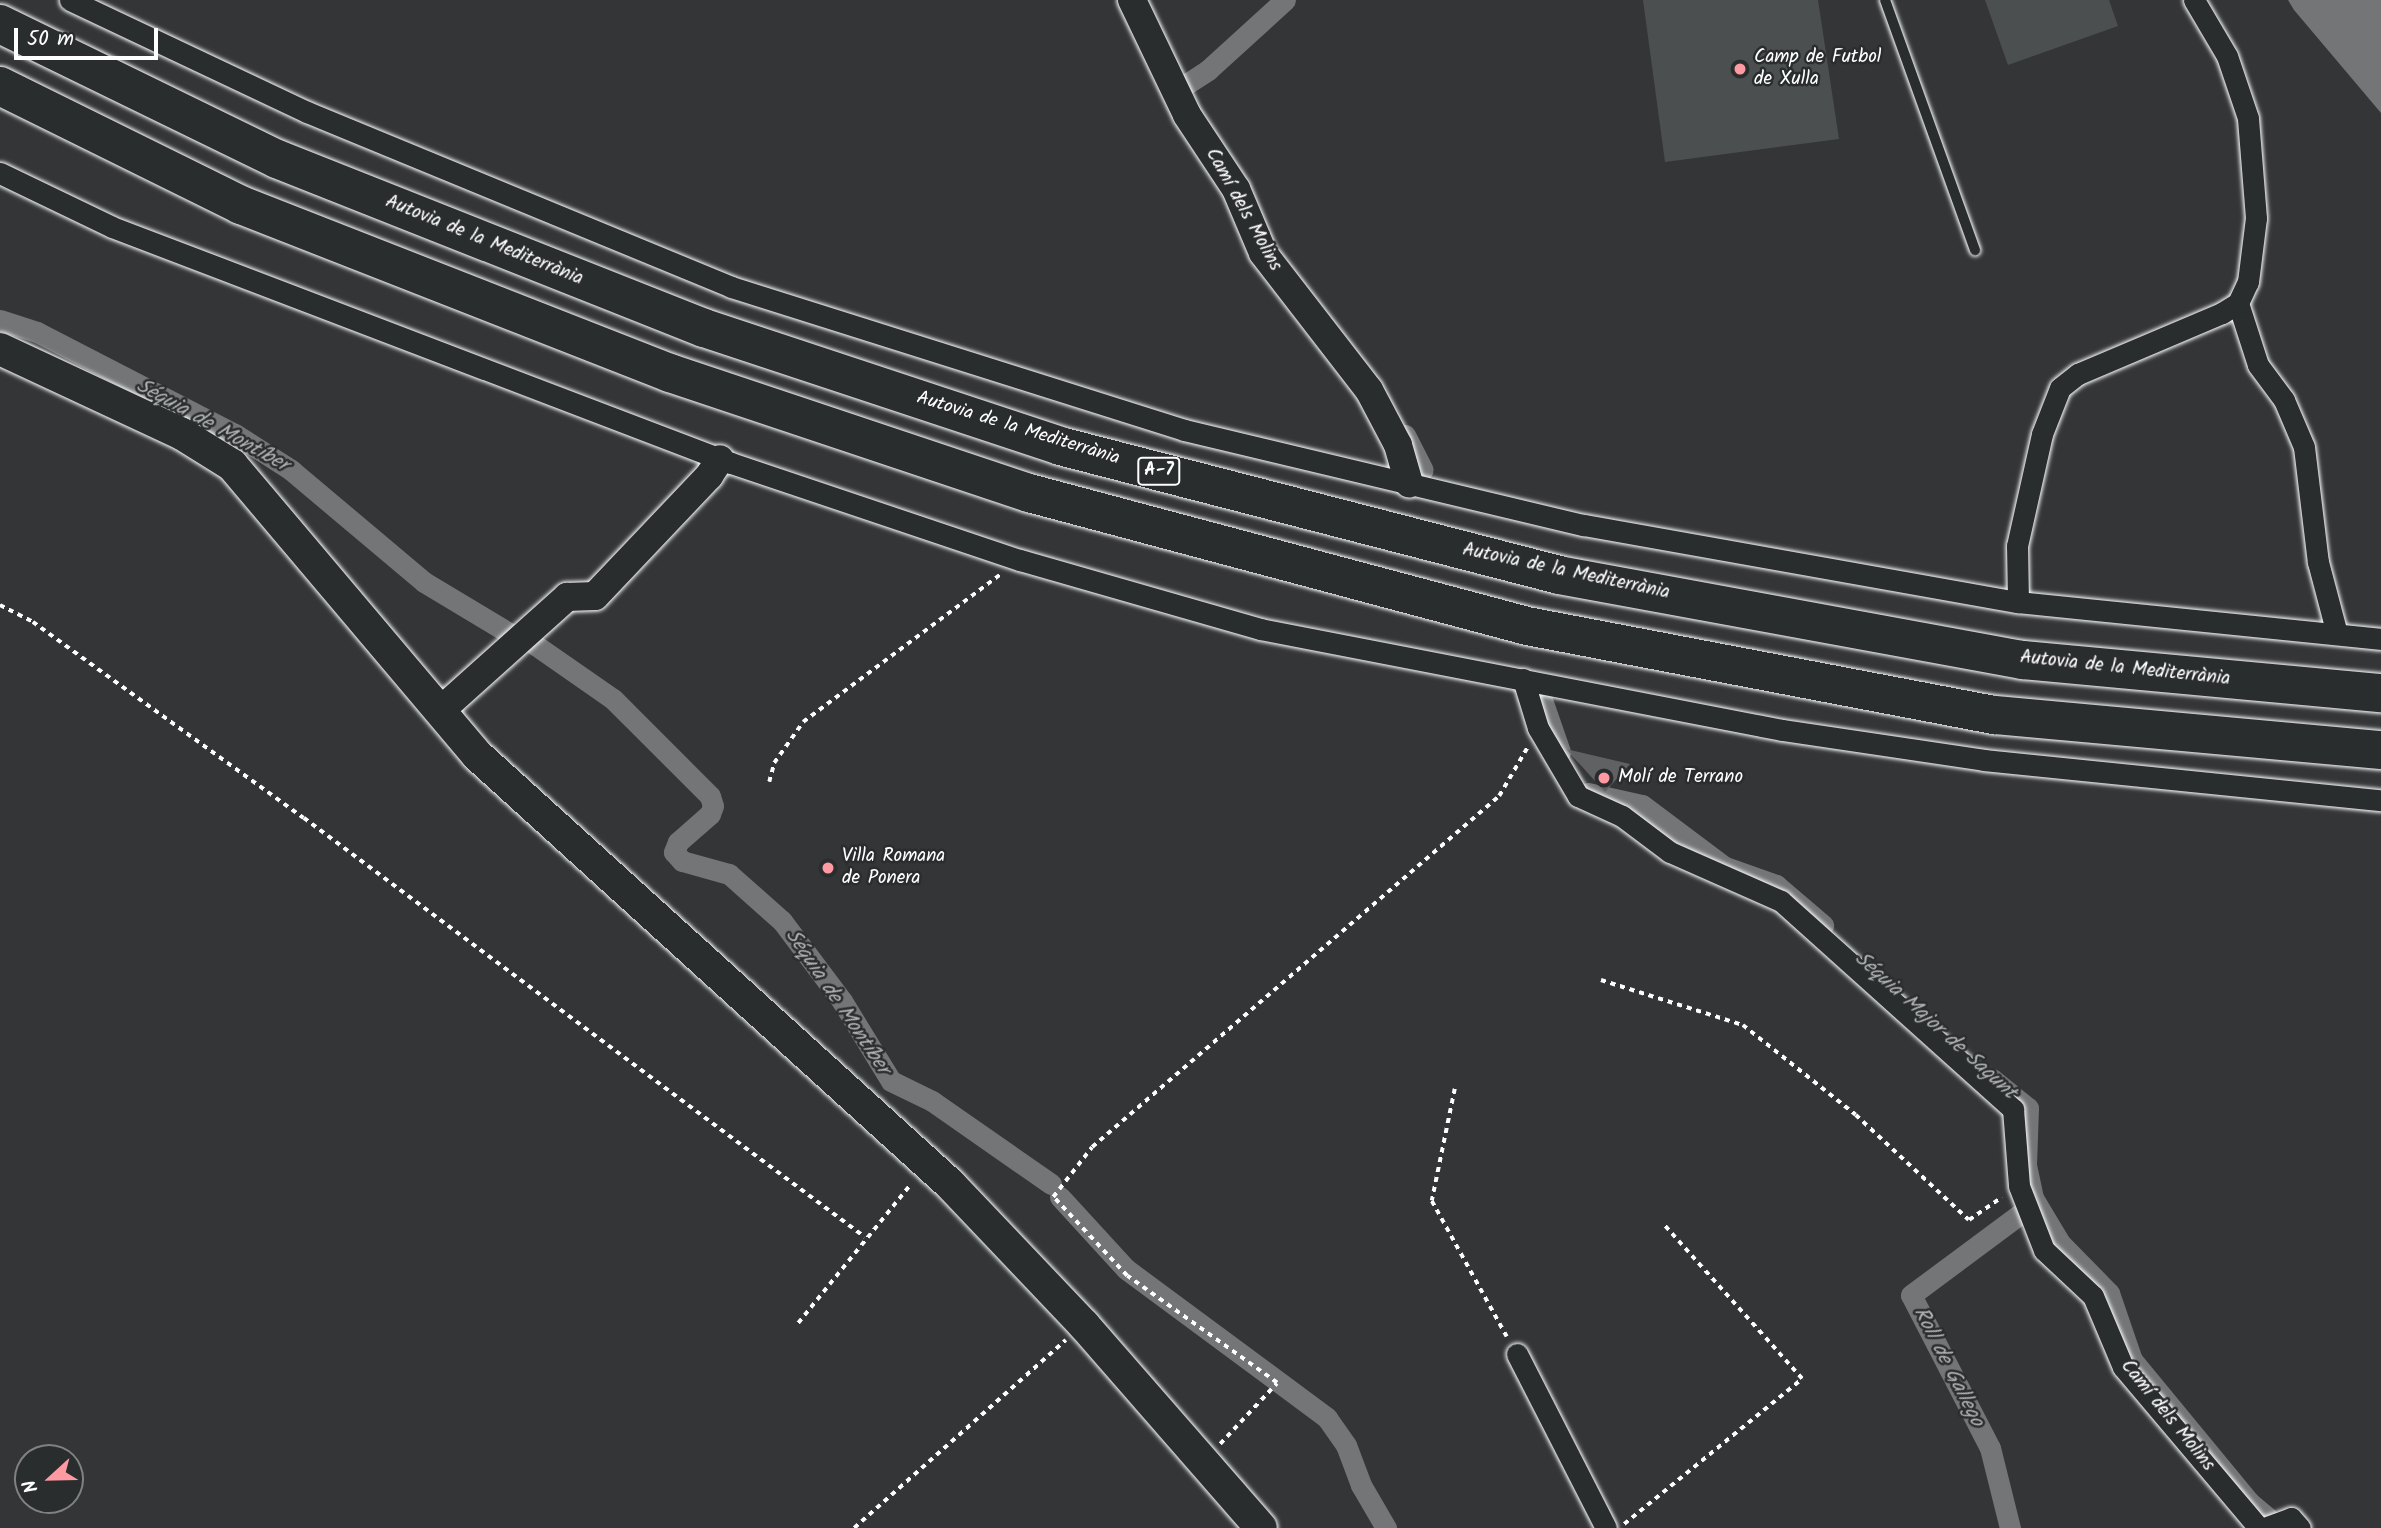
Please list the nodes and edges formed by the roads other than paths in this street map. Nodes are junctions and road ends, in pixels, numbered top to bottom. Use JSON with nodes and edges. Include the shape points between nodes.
{"nodes":[{"id":1,"x":70,"y":0,"type":"edge"},
{"id":2,"x":1132,"y":0,"type":"edge"},
{"id":3,"x":1885,"y":0,"type":"edge"},
{"id":4,"x":2194,"y":0,"type":"edge"},
{"id":5,"x":0,"y":24,"type":"edge"},
{"id":6,"x":0,"y":86,"type":"edge"},
{"id":7,"x":0,"y":173,"type":"edge"},
{"id":8,"x":1975,"y":250,"type":"dead end"},
{"id":9,"x":2238,"y":303,"type":"junction"},
{"id":10,"x":0,"y":349,"type":"edge"},
{"id":11,"x":720,"y":459,"type":"junction"},
{"id":12,"x":1409,"y":483,"type":"junction"},
{"id":13,"x":2018,"y":602,"type":"junction"},
{"id":14,"x":2337,"y":634,"type":"junction"},
{"id":15,"x":2381,"y":639,"type":"edge"},
{"id":16,"x":1523,"y":679,"type":"junction"},
{"id":17,"x":2381,"y":694,"type":"edge"},
{"id":18,"x":440,"y":711,"type":"junction"},
{"id":19,"x":2381,"y":750,"type":"edge"},
{"id":20,"x":2381,"y":800,"type":"edge"},
{"id":21,"x":1517,"y":1354,"type":"road end"},
{"id":22,"x":1261,"y":1528,"type":"edge"},
{"id":23,"x":1606,"y":1528,"type":"edge"},
{"id":24,"x":2259,"y":1528,"type":"edge"},
{"id":25,"x":2264,"y":1528,"type":"edge"},
{"id":26,"x":2300,"y":1528,"type":"edge"}],
"edges":[{"from":1,"to":12,"type":"street","via":[[307,112],[731,287],[1184,430]]},
{"from":2,"to":12,"type":"street","name":"Camí dels Molins","via":[[1187,115],[1236,189],[1263,253],[1368,390],[1398,445]]},
{"from":3,"to":8,"type":"lane"},
{"from":4,"to":9,"type":"street","via":[[2227,56],[2248,118],[2256,218],[2248,282]]},
{"from":5,"to":17,"type":"highway","name":"Autovia de la Mediterrània","number":"A-7","via":[[290,164],[704,328],[1060,446],[1559,575],[2024,660]]},
{"from":6,"to":19,"type":"highway","via":[[267,215],[670,373],[1029,493],[1527,626],[1996,715]]},
{"from":7,"to":11,"type":"street","via":[[112,227]]},
{"from":9,"to":13,"type":"street","via":[[2078,374],[2060,388],[2042,434],[2017,546]]},
{"from":9,"to":14,"type":"street","via":[[2258,365],[2284,400],[2304,447],[2318,562]]},
{"from":10,"to":18,"type":"main road","via":[[182,434],[232,465]]},
{"from":11,"to":16,"type":"street","via":[[1020,560],[1260,629]]},
{"from":11,"to":18,"type":"street","via":[[709,477],[595,596],[567,597]]},
{"from":12,"to":13,"type":"street","via":[[1584,525]]},
{"from":13,"to":14,"type":"street"},
{"from":14,"to":15,"type":"street"},
{"from":16,"to":20,"type":"street","via":[[1783,730],[1984,760]]},
{"from":16,"to":24,"type":"street","name":"Camí dels Molins","via":[[1538,728],[1578,796],[1622,816],[1670,852],[1781,901],[2013,1109],[2018,1186],[2044,1250],[2093,1296],[2123,1367]]},
{"from":18,"to":22,"type":"main road","via":[[514,790],[951,1185],[1084,1325]]},
{"from":21,"to":23,"type":"street"},
{"from":25,"to":26,"type":"street","via":[[2291,1518]]}]}
